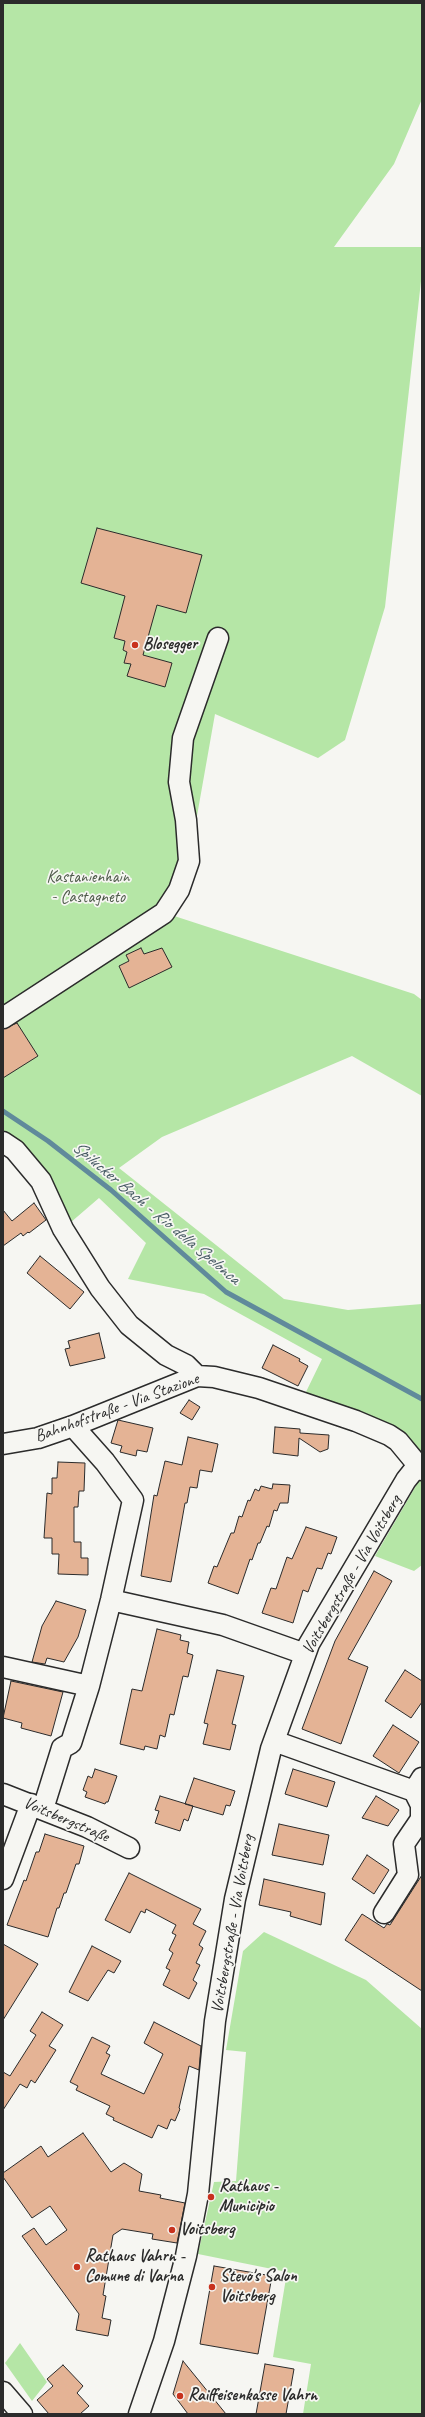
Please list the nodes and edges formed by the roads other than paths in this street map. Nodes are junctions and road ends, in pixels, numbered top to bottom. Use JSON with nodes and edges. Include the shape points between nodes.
{"nodes":[{"id":1,"x":218,"y":638,"type":"dead end"},
{"id":2,"x":3,"y":1018,"type":"edge"},
{"id":3,"x":3,"y":1142,"type":"edge"},
{"id":4,"x":197,"y":1376,"type":"junction"},
{"id":5,"x":73,"y":1426,"type":"junction"},
{"id":6,"x":3,"y":1444,"type":"edge"},
{"id":7,"x":420,"y":1467,"type":"edge"},
{"id":8,"x":111,"y":1600,"type":"junction"},
{"id":9,"x":305,"y":1654,"type":"junction"},
{"id":10,"x":3,"y":1667,"type":"edge"},
{"id":11,"x":89,"y":1686,"type":"junction"},
{"id":12,"x":274,"y":1741,"type":"junction"},
{"id":13,"x":418,"y":1785,"type":"edge"},
{"id":14,"x":3,"y":1794,"type":"edge"},
{"id":15,"x":37,"y":1806,"type":"junction"},
{"id":16,"x":129,"y":1848,"type":"dead end"},
{"id":17,"x":3,"y":1879,"type":"edge"},
{"id":18,"x":384,"y":1913,"type":"dead end"},
{"id":19,"x":3,"y":2392,"type":"edge"},
{"id":20,"x":22,"y":2414,"type":"edge"},
{"id":21,"x":140,"y":2414,"type":"edge"}],
"edges":[{"from":1,"to":2,"type":"street","via":[[183,738],[179,782],[186,820],[189,861],[179,890],[164,913]]},
{"from":3,"to":4,"type":"street","via":[[15,1150],[41,1181],[63,1229],[100,1288],[129,1325],[166,1355],[186,1365]]},
{"from":4,"to":5,"type":"street","name":"Bahnhofstraße - Via Stazione"},
{"from":4,"to":7,"type":"street","name":"Bahnhofstraße - Via Stazione","via":[[230,1380],[356,1420],[398,1441]]},
{"from":5,"to":6,"type":"street","name":"Bahnhofstraße - Via Stazione","via":[[38,1438]]},
{"from":5,"to":8,"type":"street","via":[[133,1500]]},
{"from":7,"to":9,"type":"street","name":"Voitsbergstraße - Via Voitsberg","via":[[390,1506]]},
{"from":8,"to":9,"type":"street","via":[[223,1625]]},
{"from":8,"to":11,"type":"street"},
{"from":9,"to":12,"type":"street","name":"Voitsbergstraße - Via Voitsberg"},
{"from":10,"to":11,"type":"street"},
{"from":11,"to":15,"type":"street","via":[[71,1742],[62,1748]]},
{"from":12,"to":13,"type":"street"},
{"from":12,"to":21,"type":"street","name":"Voitsbergstraße - Via Voitsberg","via":[[235,1899],[216,2021],[198,2194],[186,2256],[164,2341]]},
{"from":13,"to":18,"type":"street","via":[[420,1819],[404,1844],[408,1875]]},
{"from":14,"to":15,"type":"street","name":"Voitsbergstraße"},
{"from":15,"to":16,"type":"street","name":"Voitsbergstraße"},
{"from":15,"to":17,"type":"street"},
{"from":19,"to":20,"type":"street"}]}
